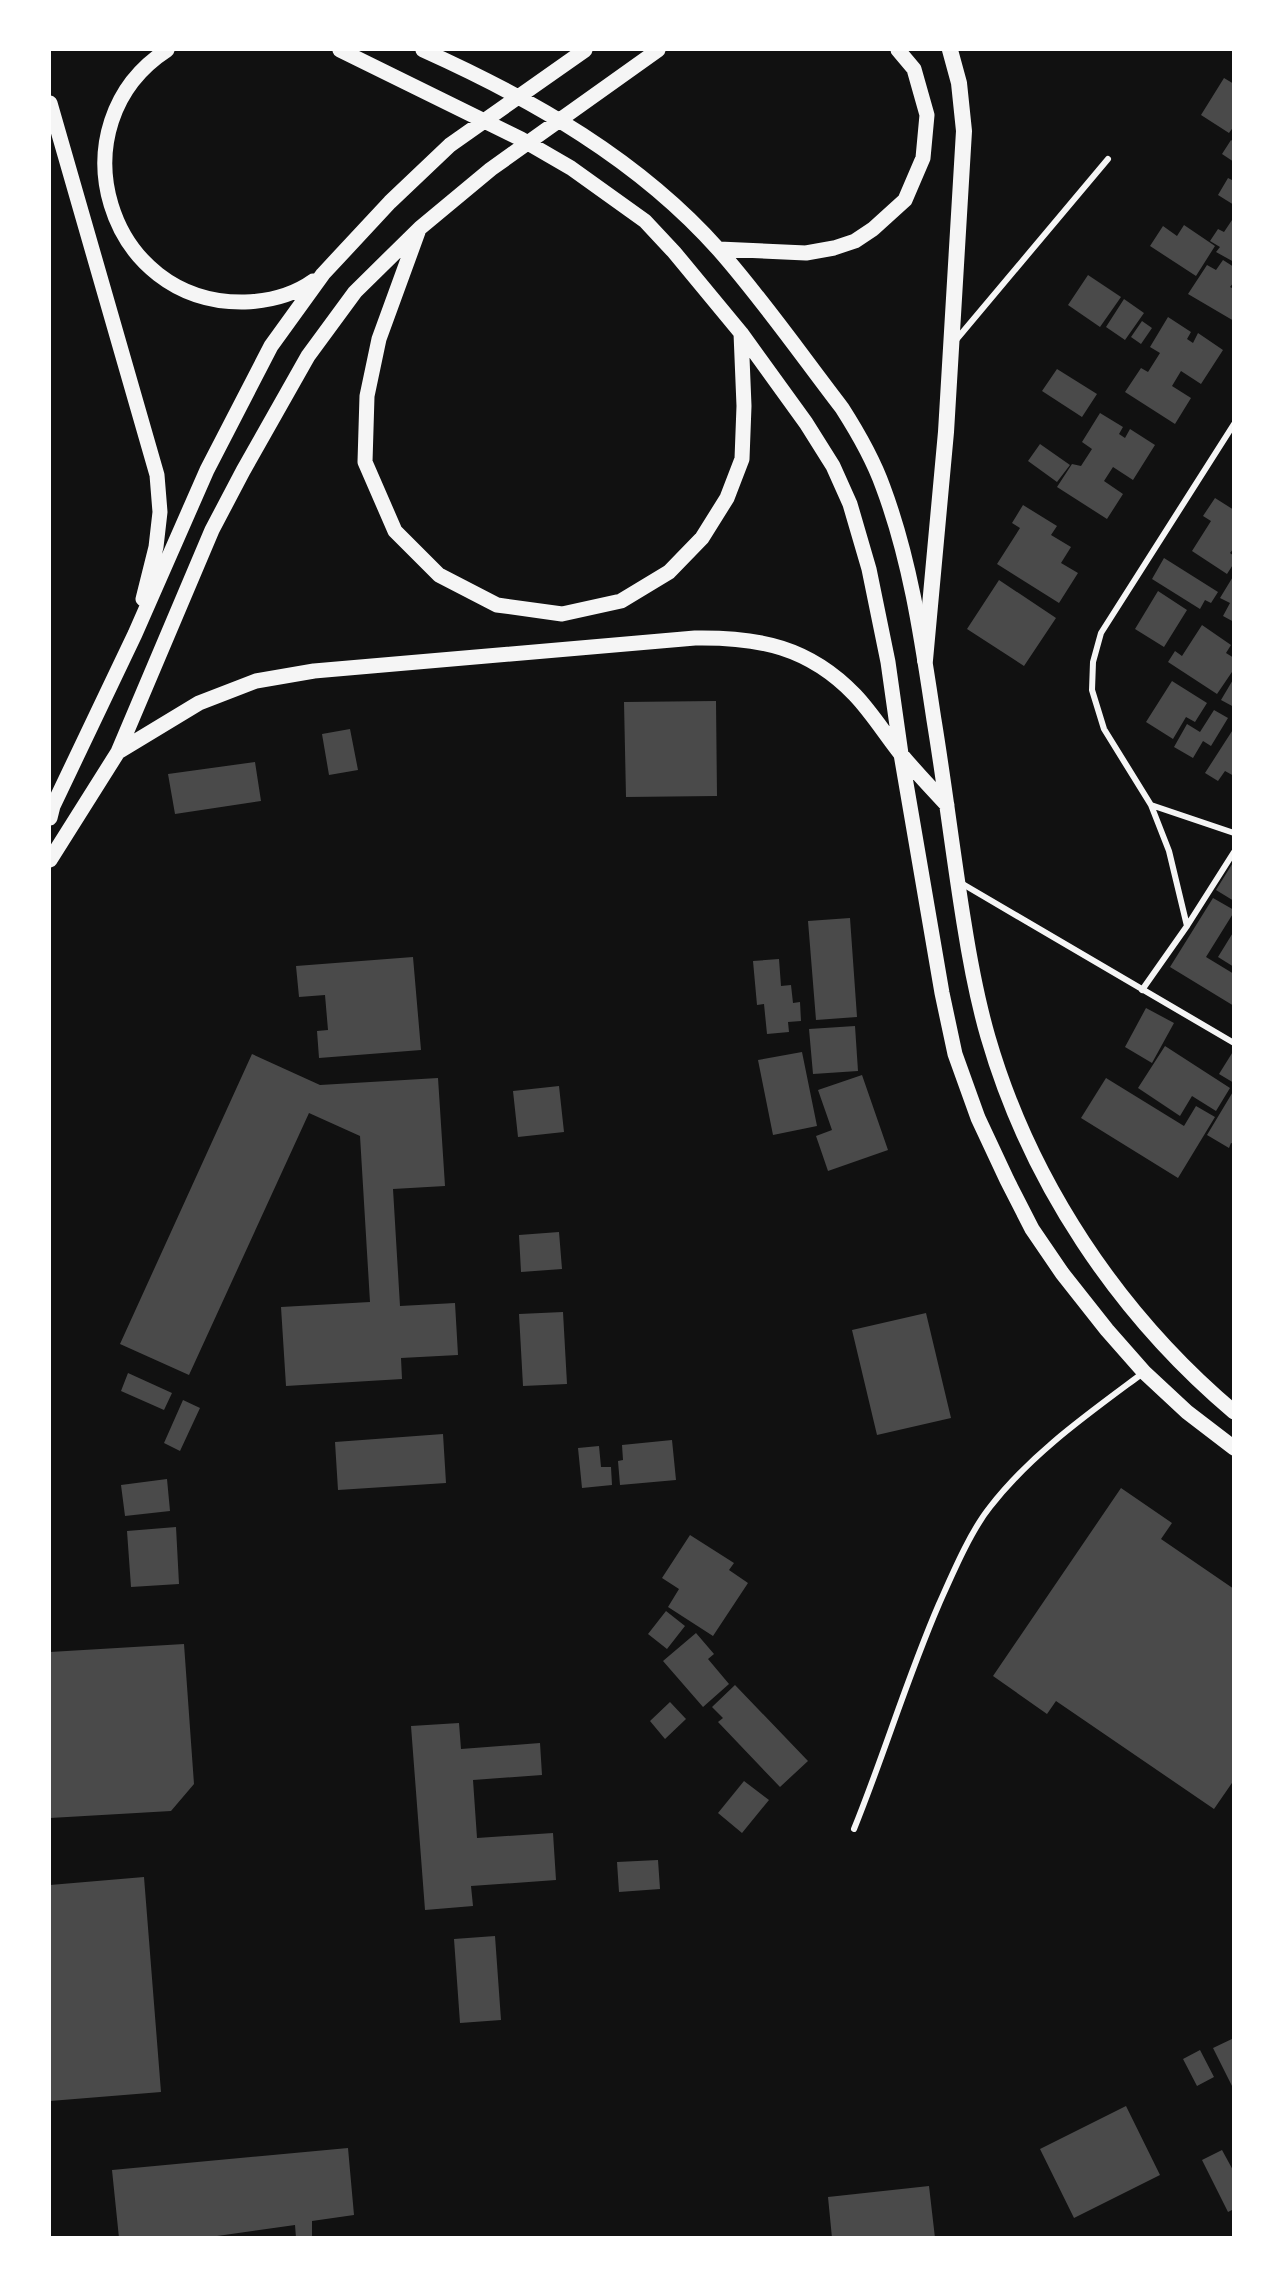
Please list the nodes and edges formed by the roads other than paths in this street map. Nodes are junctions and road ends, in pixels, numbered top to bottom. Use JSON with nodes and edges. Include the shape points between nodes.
{"nodes":[{"id":1,"x":167,"y":50,"type":"edge"},
{"id":2,"x":340,"y":50,"type":"edge"},
{"id":3,"x":423,"y":50,"type":"edge"},
{"id":4,"x":585,"y":50,"type":"edge"},
{"id":5,"x":658,"y":50,"type":"edge"},
{"id":6,"x":898,"y":50,"type":"edge"},
{"id":7,"x":950,"y":50,"type":"edge"},
{"id":8,"x":50,"y":103,"type":"edge"},
{"id":9,"x":1108,"y":159,"type":"dead end"},
{"id":10,"x":420,"y":228,"type":"junction"},
{"id":11,"x":719,"y":249,"type":"junction"},
{"id":12,"x":323,"y":274,"type":"junction"},
{"id":13,"x":741,"y":333,"type":"junction"},
{"id":14,"x":951,"y":346,"type":"junction"},
{"id":15,"x":1233,"y":424,"type":"edge"},
{"id":16,"x":135,"y":634,"type":"junction"},
{"id":17,"x":926,"y":660,"type":"junction"},
{"id":18,"x":118,"y":752,"type":"junction"},
{"id":19,"x":901,"y":754,"type":"junction"},
{"id":20,"x":947,"y":805,"type":"junction"},
{"id":21,"x":1151,"y":805,"type":"junction"},
{"id":22,"x":50,"y":818,"type":"edge"},
{"id":23,"x":1233,"y":833,"type":"edge"},
{"id":24,"x":1233,"y":852,"type":"edge"},
{"id":25,"x":50,"y":860,"type":"edge"},
{"id":26,"x":957,"y":881,"type":"junction"},
{"id":27,"x":1187,"y":926,"type":"junction"},
{"id":28,"x":1142,"y":990,"type":"junction"},
{"id":29,"x":1233,"y":1043,"type":"edge"},
{"id":30,"x":1144,"y":1372,"type":"junction"},
{"id":31,"x":1233,"y":1412,"type":"edge"},
{"id":32,"x":1233,"y":1448,"type":"edge"},
{"id":33,"x":854,"y":1829,"type":"dead end"}],
"edges":[{"from":1,"to":12,"type":"main road","via":[[140,70],[119,100],[105,142],[105,183],[117,221],[133,250],[159,277],[194,295],[228,302],[266,302],[297,292]]},
{"from":2,"to":13,"type":"main road","via":[[521,139],[571,168],[645,221]]},
{"from":3,"to":11,"type":"main road","via":[[548,112],[591,139],[662,195]]},
{"from":4,"to":12,"type":"main road","via":[[450,145]]},
{"from":5,"to":10,"type":"main road","via":[[491,169]]},
{"from":6,"to":11,"type":"main road","via":[[914,69],[927,115],[923,158],[905,200],[873,229],[834,248],[806,252]]},
{"from":7,"to":14,"type":"highway","via":[[959,83],[963,131]]},
{"from":8,"to":16,"type":"main road","via":[[157,475],[160,512],[156,548]]},
{"from":9,"to":14,"type":"street"},
{"from":10,"to":13,"type":"main road","via":[[379,339],[367,396],[365,462],[395,531],[439,575],[497,605],[562,614],[621,601],[669,572],[702,538],[728,498],[742,459]]},
{"from":10,"to":18,"type":"main road","via":[[355,292],[308,356],[212,530]]},
{"from":11,"to":17,"type":"main road","via":[[842,408],[871,458],[904,556]]},
{"from":12,"to":16,"type":"main road","via":[[271,346],[207,470]]},
{"from":13,"to":19,"type":"main road","via":[[806,423],[833,466],[850,504],[869,569],[888,662]]},
{"from":14,"to":17,"type":"highway"},
{"from":15,"to":21,"type":"street","via":[[1101,633],[1093,662],[1092,690],[1104,729]]},
{"from":16,"to":22,"type":"main road"},
{"from":17,"to":20,"type":"main road"},
{"from":18,"to":19,"type":"main road","via":[[199,703],[256,681],[314,671],[726,638],[785,649],[833,675],[854,694]]},
{"from":18,"to":25,"type":"main road"},
{"from":19,"to":20,"type":"main road"},
{"from":19,"to":30,"type":"main road","via":[[952,1044],[978,1118],[1032,1229]]},
{"from":20,"to":26,"type":"main road"},
{"from":21,"to":23,"type":"street"},
{"from":21,"to":27,"type":"street","via":[[1169,851]]},
{"from":24,"to":27,"type":"street"},
{"from":26,"to":28,"type":"street"},
{"from":26,"to":31,"type":"main road","via":[[988,1036],[1020,1128],[1054,1195],[1144,1323],[1197,1381]]},
{"from":27,"to":28,"type":"street"},
{"from":28,"to":29,"type":"street"},
{"from":30,"to":32,"type":"main road"},
{"from":30,"to":33,"type":"street","via":[[1051,1442],[988,1509],[952,1573],[924,1639]]}]}
